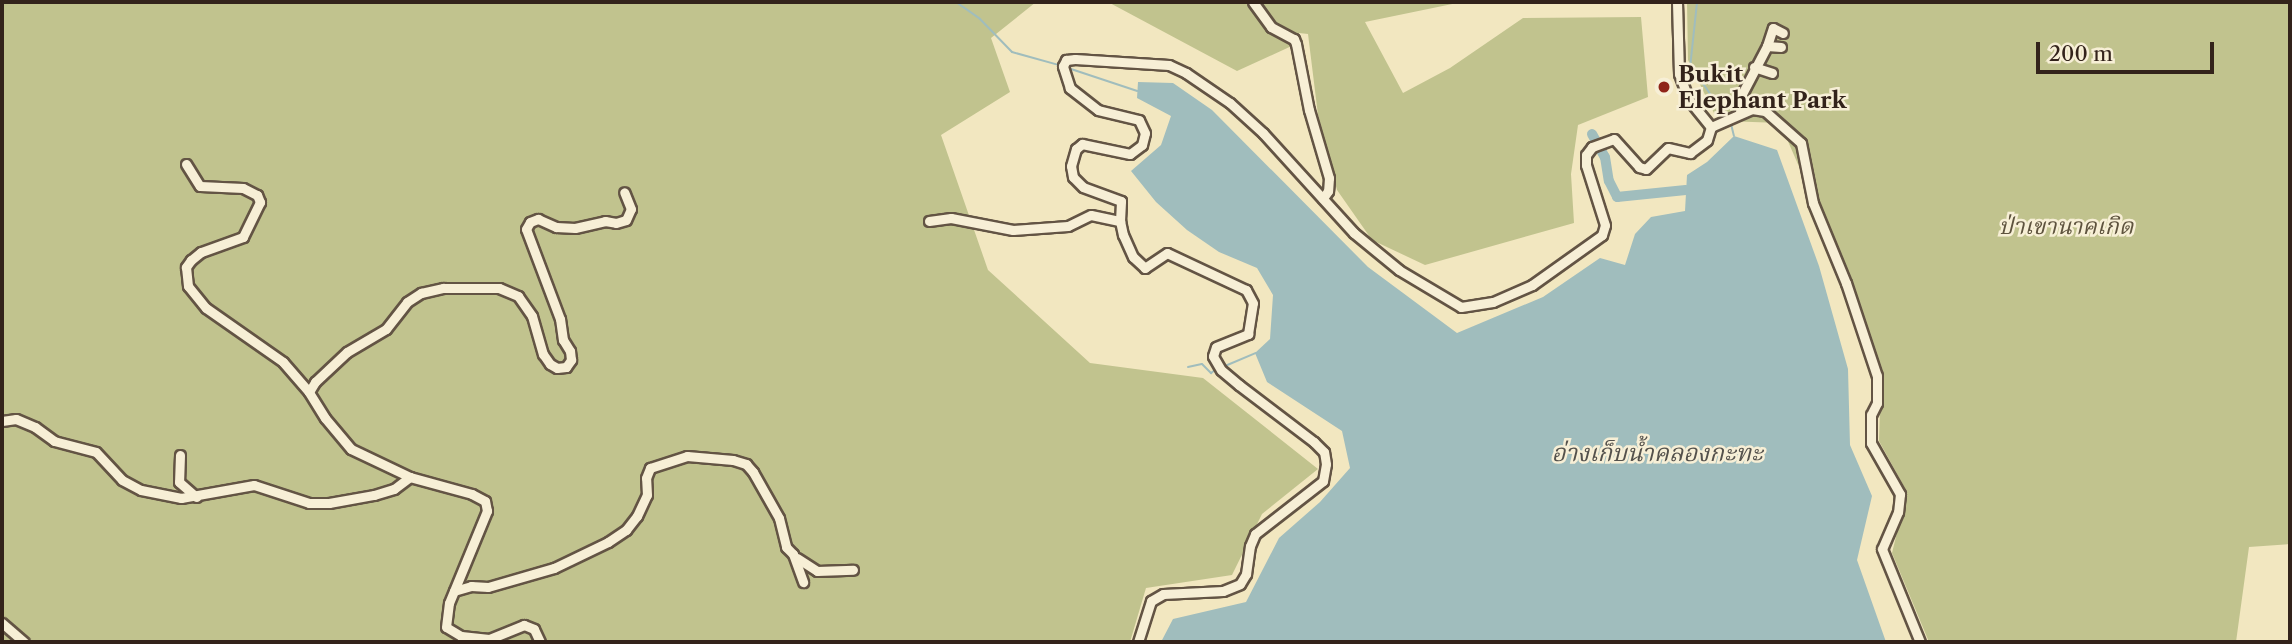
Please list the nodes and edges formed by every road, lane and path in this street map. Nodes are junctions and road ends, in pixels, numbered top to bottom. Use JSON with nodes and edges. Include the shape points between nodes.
{"nodes":[{"id":1,"x":1253,"y":2,"type":"edge"},
{"id":2,"x":1677,"y":2,"type":"edge"},
{"id":3,"x":1783,"y":33,"type":"dead end"},
{"id":4,"x":1767,"y":46,"type":"junction"},
{"id":5,"x":1781,"y":47,"type":"dead end"},
{"id":6,"x":1754,"y":67,"type":"junction"},
{"id":7,"x":1772,"y":74,"type":"dead end"},
{"id":8,"x":1740,"y":113,"type":"junction"},
{"id":9,"x":1712,"y":127,"type":"junction"},
{"id":10,"x":186,"y":164,"type":"dead end"},
{"id":11,"x":624,"y":192,"type":"dead end"},
{"id":12,"x":1323,"y":198,"type":"junction"},
{"id":13,"x":929,"y":221,"type":"dead end"},
{"id":14,"x":1119,"y":221,"type":"junction"},
{"id":15,"x":309,"y":392,"type":"junction"},
{"id":16,"x":2,"y":421,"type":"edge"},
{"id":17,"x":180,"y":455,"type":"dead end"},
{"id":18,"x":410,"y":477,"type":"junction"},
{"id":19,"x":196,"y":497,"type":"junction"},
{"id":20,"x":793,"y":554,"type":"junction"},
{"id":21,"x":853,"y":570,"type":"dead end"},
{"id":22,"x":803,"y":582,"type":"dead end"},
{"id":23,"x":454,"y":591,"type":"junction"},
{"id":24,"x":2,"y":623,"type":"edge"},
{"id":25,"x":24,"y":642,"type":"edge"},
{"id":26,"x":540,"y":642,"type":"edge"},
{"id":27,"x":1138,"y":642,"type":"edge"},
{"id":28,"x":1920,"y":642,"type":"edge"}],
"edges":[{"from":1,"to":12,"type":"street","via":[[1271,27],[1296,44],[1329,178]]},
{"from":2,"to":9,"type":"street","via":[[1679,74],[1689,100]]},
{"from":3,"to":4,"type":"street","via":[[1773,29]]},
{"from":4,"to":5,"type":"street"},
{"from":4,"to":6,"type":"street"},
{"from":6,"to":7,"type":"street"},
{"from":6,"to":8,"type":"street","via":[[1742,94]]},
{"from":8,"to":9,"type":"street"},
{"from":8,"to":28,"type":"street","via":[[1765,111],[1801,143],[1814,203],[1877,376],[1871,443],[1900,494],[1898,512],[1882,549]]},
{"from":9,"to":12,"type":"street","via":[[1699,149],[1690,153],[1668,148],[1646,169],[1614,139],[1592,147],[1586,165],[1605,225],[1602,235],[1532,285],[1474,307],[1461,307],[1399,270],[1354,233]]},
{"from":10,"to":15,"type":"street","via":[[200,186],[243,188],[260,202],[243,237],[191,260],[186,267],[188,286],[205,308],[283,362]]},
{"from":11,"to":15,"type":"street","via":[[631,209],[625,220],[575,228],[537,219],[526,229],[570,351],[571,360],[565,367],[550,364],[543,354],[532,316],[518,296],[499,288],[443,288],[407,302],[386,329],[347,352]]},
{"from":12,"to":14,"type":"street","via":[[1236,108],[1186,73],[1169,65],[1066,60],[1065,78],[1086,102],[1098,110],[1139,120],[1144,126],[1142,145],[1130,154],[1082,144],[1076,149],[1073,177],[1083,187],[1121,201]]},
{"from":13,"to":14,"type":"street","via":[[951,218],[1013,230],[1068,226],[1091,215]]},
{"from":14,"to":27,"type":"street","via":[[1133,257],[1145,268],[1167,253],[1246,290],[1253,303],[1248,334],[1216,347],[1213,356],[1230,377],[1314,442],[1324,452],[1326,464],[1323,481],[1255,534],[1240,584],[1223,591],[1163,594],[1152,601]]},
{"from":15,"to":18,"type":"street","via":[[351,449]]},
{"from":16,"to":19,"type":"street","via":[[16,419],[54,441],[96,452],[122,480],[141,490]]},
{"from":17,"to":19,"type":"street","via":[[179,482]]},
{"from":18,"to":19,"type":"street","via":[[394,489],[329,503],[309,503],[254,485]]},
{"from":18,"to":23,"type":"street","via":[[485,501],[487,511]]},
{"from":20,"to":21,"type":"street","via":[[817,571]]},
{"from":20,"to":22,"type":"street"},
{"from":20,"to":23,"type":"street","via":[[786,547],[765,490],[746,464],[687,456],[650,468],[647,495],[637,516],[608,542],[554,568],[488,587]]},
{"from":23,"to":26,"type":"street","via":[[444,620],[446,627],[461,636],[489,639],[524,625],[534,629]]},
{"from":24,"to":25,"type":"street"}]}
